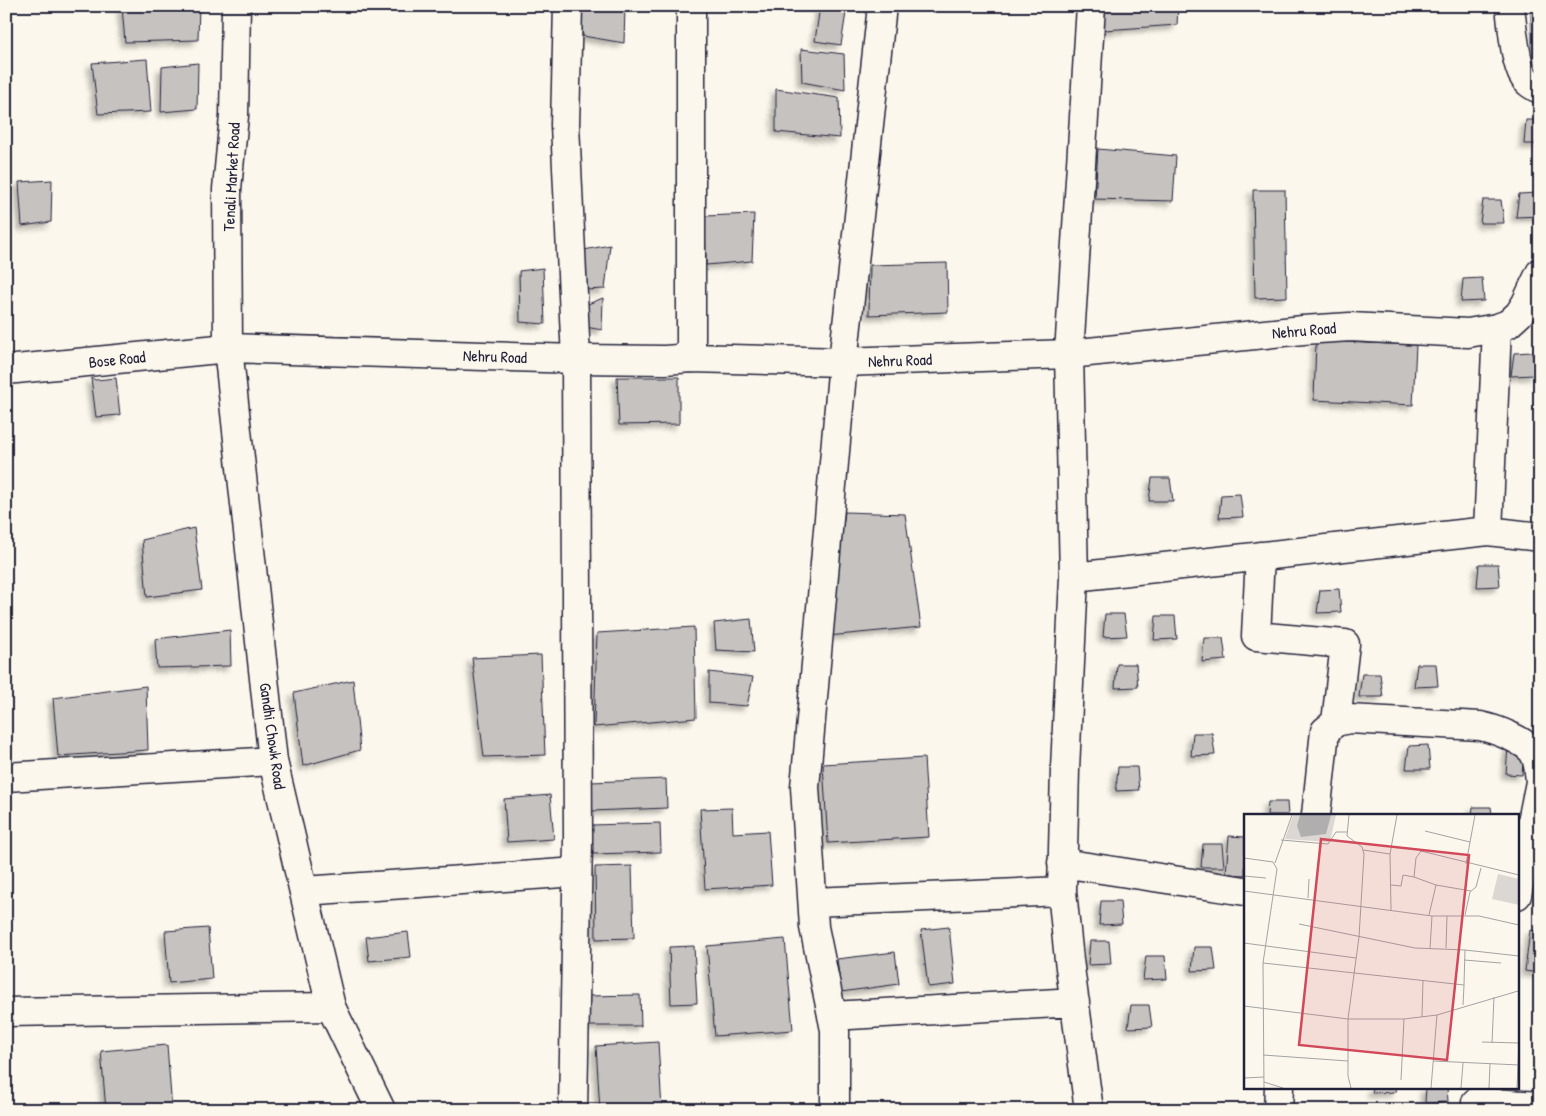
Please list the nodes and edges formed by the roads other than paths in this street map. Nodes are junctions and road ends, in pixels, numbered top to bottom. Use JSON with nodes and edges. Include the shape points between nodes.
{"nodes":[{"id":1,"x":236,"y":6,"type":"edge"},
{"id":2,"x":568,"y":6,"type":"edge"},
{"id":3,"x":691,"y":6,"type":"edge"},
{"id":4,"x":882,"y":6,"type":"edge"},
{"id":5,"x":1090,"y":6,"type":"edge"},
{"id":6,"x":1510,"y":6,"type":"edge"},
{"id":7,"x":1540,"y":89,"type":"edge"},
{"id":8,"x":1540,"y":273,"type":"edge"},
{"id":9,"x":1497,"y":328,"type":"junction"},
{"id":10,"x":228,"y":348,"type":"junction"},
{"id":11,"x":1069,"y":354,"type":"junction"},
{"id":12,"x":691,"y":358,"type":"junction"},
{"id":13,"x":576,"y":359,"type":"junction"},
{"id":14,"x":843,"y":362,"type":"junction"},
{"id":15,"x":6,"y":370,"type":"edge"},
{"id":16,"x":1488,"y":531,"type":"junction"},
{"id":17,"x":1540,"y":537,"type":"edge"},
{"id":18,"x":1260,"y":556,"type":"junction"},
{"id":19,"x":1074,"y":577,"type":"junction"},
{"id":20,"x":1336,"y":722,"type":"junction"},
{"id":21,"x":273,"y":761,"type":"junction"},
{"id":22,"x":6,"y":777,"type":"edge"},
{"id":23,"x":1316,"y":814,"type":"edge"},
{"id":24,"x":1062,"y":863,"type":"junction"},
{"id":25,"x":577,"y":872,"type":"junction"},
{"id":26,"x":1244,"y":890,"type":"edge"},
{"id":27,"x":1518,"y":890,"type":"edge"},
{"id":28,"x":304,"y":891,"type":"junction"},
{"id":29,"x":1062,"y":891,"type":"junction"},
{"id":30,"x":813,"y":902,"type":"junction"},
{"id":31,"x":1075,"y":1002,"type":"junction"},
{"id":32,"x":331,"y":1007,"type":"junction"},
{"id":33,"x":6,"y":1012,"type":"edge"},
{"id":34,"x":832,"y":1016,"type":"junction"},
{"id":35,"x":1279,"y":1088,"type":"edge"},
{"id":36,"x":1477,"y":1100,"type":"edge"},
{"id":37,"x":1540,"y":1106,"type":"edge"},
{"id":38,"x":381,"y":1110,"type":"edge"},
{"id":39,"x":573,"y":1110,"type":"edge"},
{"id":40,"x":835,"y":1110,"type":"edge"},
{"id":41,"x":1089,"y":1110,"type":"edge"},
{"id":42,"x":1278,"y":1110,"type":"edge"}],
"edges":[{"from":1,"to":10,"type":"street","name":"Tenali Market Road","via":[[234,116],[227,189]]},
{"from":2,"to":13,"type":"street","via":[[565,124]]},
{"from":3,"to":12,"type":"street"},
{"from":4,"to":14,"type":"street"},
{"from":5,"to":11,"type":"street"},
{"from":6,"to":7,"type":"street","via":[[1518,60],[1524,77]]},
{"from":8,"to":9,"type":"street","name":"Nehru Road","via":[[1519,314],[1508,324]]},
{"from":9,"to":11,"type":"street","name":"Nehru Road","via":[[1468,332],[1350,327]]},
{"from":9,"to":16,"type":"street"},
{"from":10,"to":13,"type":"street","name":"Nehru Road"},
{"from":10,"to":15,"type":"street","name":"Bose Road"},
{"from":10,"to":21,"type":"street","name":"Gandhi Chowk Road"},
{"from":11,"to":14,"type":"street","name":"Nehru Road"},
{"from":11,"to":19,"type":"street"},
{"from":12,"to":13,"type":"street","name":"Nehru Road"},
{"from":12,"to":14,"type":"street","name":"Nehru Road"},
{"from":13,"to":25,"type":"street"},
{"from":14,"to":30,"type":"street","via":[[806,787]]},
{"from":16,"to":17,"type":"street"},
{"from":16,"to":18,"type":"street"},
{"from":18,"to":19,"type":"street"},
{"from":18,"to":20,"type":"street","via":[[1256,636],[1345,644]]},
{"from":19,"to":24,"type":"street"},
{"from":20,"to":23,"type":"street","via":[[1325,731]]},
{"from":20,"to":27,"type":"street","via":[[1348,719],[1480,726],[1495,729],[1527,746],[1539,767],[1540,782]]},
{"from":21,"to":22,"type":"street"},
{"from":21,"to":28,"type":"street","name":"Gandhi Chowk Road"},
{"from":24,"to":26,"type":"street"},
{"from":24,"to":29,"type":"street"},
{"from":25,"to":28,"type":"street"},
{"from":25,"to":39,"type":"street"},
{"from":28,"to":32,"type":"street","name":"Gandhi Chowk Road"},
{"from":29,"to":30,"type":"street"},
{"from":29,"to":31,"type":"street"},
{"from":30,"to":34,"type":"street","via":[[814,928]]},
{"from":31,"to":34,"type":"street"},
{"from":31,"to":41,"type":"street"},
{"from":32,"to":33,"type":"street"},
{"from":32,"to":38,"type":"street","name":"Gandhi Chowk Road"},
{"from":34,"to":40,"type":"street","via":[[835,1030]]},
{"from":35,"to":42,"type":"street"},
{"from":36,"to":37,"type":"street"}]}
